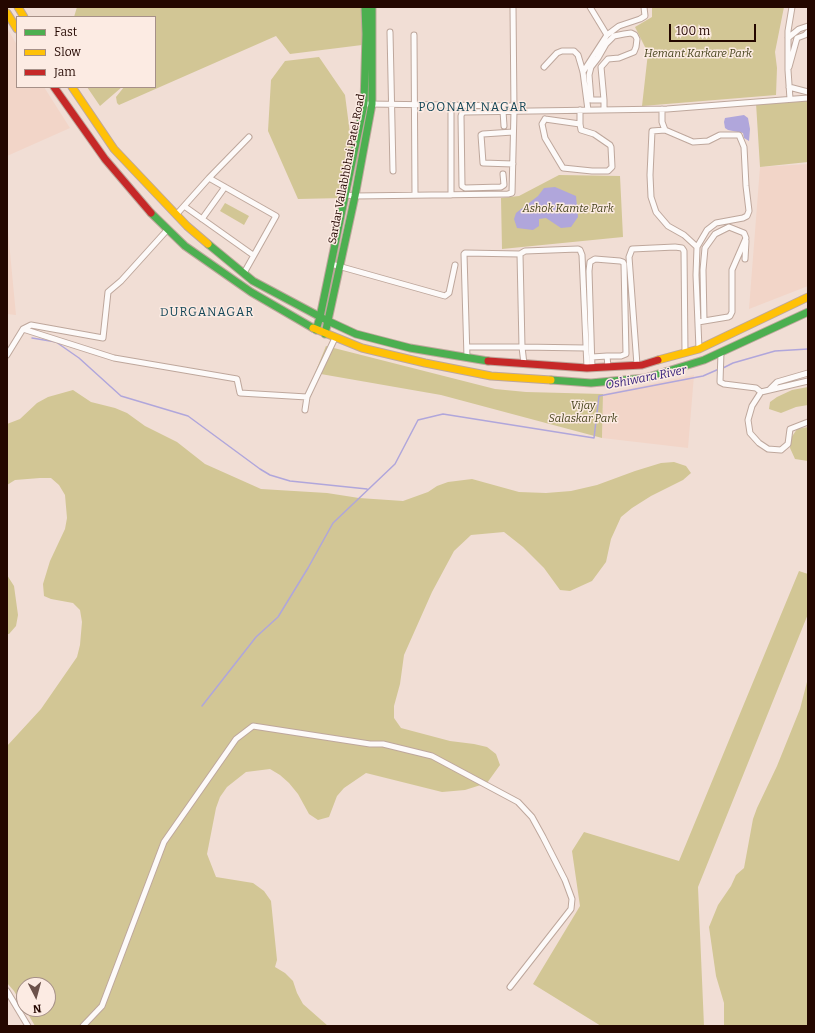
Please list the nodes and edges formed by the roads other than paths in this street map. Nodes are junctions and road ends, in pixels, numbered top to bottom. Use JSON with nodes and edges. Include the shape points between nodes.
{"nodes":[{"id":1,"x":18,"y":7,"type":"edge"},
{"id":2,"x":365,"y":7,"type":"edge"},
{"id":3,"x":372,"y":7,"type":"edge"},
{"id":4,"x":513,"y":7,"type":"edge"},
{"id":5,"x":590,"y":7,"type":"edge"},
{"id":6,"x":644,"y":7,"type":"edge"},
{"id":7,"x":792,"y":7,"type":"edge"},
{"id":8,"x":7,"y":13,"type":"edge"},
{"id":9,"x":23,"y":16,"type":"edge"},
{"id":10,"x":808,"y":26,"type":"edge"},
{"id":11,"x":16,"y":27,"type":"edge"},
{"id":12,"x":390,"y":32,"type":"dead end"},
{"id":13,"x":808,"y":32,"type":"edge"},
{"id":14,"x":414,"y":35,"type":"dead end"},
{"id":15,"x":607,"y":36,"type":"junction"},
{"id":16,"x":788,"y":38,"type":"junction"},
{"id":17,"x":544,"y":67,"type":"dead end"},
{"id":18,"x":788,"y":70,"type":"junction"},
{"id":19,"x":583,"y":72,"type":"junction"},
{"id":20,"x":789,"y":87,"type":"junction"},
{"id":21,"x":55,"y":88,"type":"edge"},
{"id":22,"x":73,"y":88,"type":"edge"},
{"id":23,"x":808,"y":92,"type":"edge"},
{"id":24,"x":808,"y":98,"type":"edge"},
{"id":25,"x":790,"y":99,"type":"junction"},
{"id":26,"x":604,"y":100,"type":"junction"},
{"id":27,"x":364,"y":104,"type":"junction"},
{"id":28,"x":372,"y":104,"type":"junction"},
{"id":29,"x":392,"y":104,"type":"junction"},
{"id":30,"x":413,"y":105,"type":"junction"},
{"id":31,"x":451,"y":105,"type":"junction"},
{"id":32,"x":514,"y":108,"type":"junction"},
{"id":33,"x":662,"y":109,"type":"junction"},
{"id":34,"x":580,"y":110,"type":"junction"},
{"id":35,"x":588,"y":110,"type":"junction"},
{"id":36,"x":604,"y":110,"type":"junction"},
{"id":37,"x":504,"y":111,"type":"junction"},
{"id":38,"x":580,"y":124,"type":"junction"},
{"id":39,"x":504,"y":126,"type":"dead end"},
{"id":40,"x":665,"y":130,"type":"junction"},
{"id":41,"x":514,"y":132,"type":"junction"},
{"id":42,"x":249,"y":137,"type":"dead end"},
{"id":43,"x":513,"y":164,"type":"junction"},
{"id":44,"x":393,"y":171,"type":"dead end"},
{"id":45,"x":504,"y":174,"type":"dead end"},
{"id":46,"x":209,"y":178,"type":"junction"},
{"id":47,"x":225,"y":187,"type":"junction"},
{"id":48,"x":346,"y":195,"type":"junction"},
{"id":49,"x":415,"y":195,"type":"junction"},
{"id":50,"x":451,"y":195,"type":"junction"},
{"id":51,"x":355,"y":196,"type":"junction"},
{"id":52,"x":184,"y":206,"type":"junction"},
{"id":53,"x":176,"y":215,"type":"junction"},
{"id":54,"x":202,"y":219,"type":"junction"},
{"id":55,"x":168,"y":229,"type":"junction"},
{"id":56,"x":746,"y":238,"type":"junction"},
{"id":57,"x":697,"y":247,"type":"junction"},
{"id":58,"x":520,"y":254,"type":"junction"},
{"id":59,"x":253,"y":255,"type":"junction"},
{"id":60,"x":746,"y":259,"type":"dead end"},
{"id":61,"x":331,"y":264,"type":"junction"},
{"id":62,"x":455,"y":265,"type":"dead end"},
{"id":63,"x":339,"y":267,"type":"junction"},
{"id":64,"x":244,"y":273,"type":"junction"},
{"id":65,"x":808,"y":297,"type":"edge"},
{"id":66,"x":808,"y":312,"type":"edge"},
{"id":67,"x":320,"y":317,"type":"junction"},
{"id":68,"x":328,"y":321,"type":"junction"},
{"id":69,"x":704,"y":321,"type":"junction"},
{"id":70,"x":698,"y":322,"type":"junction"},
{"id":71,"x":23,"y":329,"type":"junction"},
{"id":72,"x":316,"y":330,"type":"junction"},
{"id":73,"x":325,"y":334,"type":"junction"},
{"id":74,"x":335,"y":338,"type":"junction"},
{"id":75,"x":467,"y":347,"type":"junction"},
{"id":76,"x":522,"y":347,"type":"junction"},
{"id":77,"x":585,"y":348,"type":"junction"},
{"id":78,"x":698,"y":349,"type":"junction"},
{"id":79,"x":721,"y":352,"type":"junction"},
{"id":80,"x":685,"y":353,"type":"junction"},
{"id":81,"x":7,"y":355,"type":"edge"},
{"id":82,"x":607,"y":356,"type":"junction"},
{"id":83,"x":592,"y":357,"type":"junction"},
{"id":84,"x":467,"y":358,"type":"junction"},
{"id":85,"x":524,"y":364,"type":"junction"},
{"id":86,"x":637,"y":365,"type":"junction"},
{"id":87,"x":608,"y":367,"type":"junction"},
{"id":88,"x":589,"y":368,"type":"junction"},
{"id":89,"x":808,"y":373,"type":"edge"},
{"id":90,"x":808,"y":381,"type":"edge"},
{"id":91,"x":770,"y":390,"type":"junction"},
{"id":92,"x":761,"y":392,"type":"junction"},
{"id":93,"x":307,"y":397,"type":"junction"},
{"id":94,"x":305,"y":410,"type":"dead end"},
{"id":95,"x":749,"y":415,"type":"junction"},
{"id":96,"x":808,"y":422,"type":"edge"},
{"id":97,"x":753,"y":423,"type":"dead end"},
{"id":98,"x":510,"y":987,"type":"dead end"},
{"id":99,"x":7,"y":991,"type":"edge"},
{"id":100,"x":28,"y":1026,"type":"edge"},
{"id":101,"x":83,"y":1026,"type":"edge"}],
"edges":[{"from":1,"to":9,"type":"main road"},
{"from":2,"to":27,"type":"main road","name":"Sardar Vallabhbhai Patel Road"},
{"from":3,"to":28,"type":"main road","name":"Sardar Vallabhbhai Patel Road"},
{"from":4,"to":32,"type":"street"},
{"from":5,"to":15,"type":"street"},
{"from":6,"to":15,"type":"street","via":[[645,16],[619,26]]},
{"from":7,"to":16,"type":"street"},
{"from":8,"to":11,"type":"main road"},
{"from":10,"to":16,"type":"street","via":[[799,29]]},
{"from":12,"to":29,"type":"street"},
{"from":13,"to":18,"type":"street","via":[[797,38]]},
{"from":14,"to":30,"type":"street"},
{"from":15,"to":19,"type":"street"},
{"from":16,"to":18,"type":"street"},
{"from":17,"to":19,"type":"street","via":[[557,53],[574,51],[578,55]]},
{"from":18,"to":20,"type":"street"},
{"from":19,"to":35,"type":"street"},
{"from":20,"to":23,"type":"street"},
{"from":20,"to":25,"type":"street"},
{"from":21,"to":55,"type":"main road","via":[[105,159]]},
{"from":22,"to":53,"type":"main road","via":[[114,149]]},
{"from":24,"to":25,"type":"street"},
{"from":25,"to":33,"type":"street"},
{"from":26,"to":26,"type":"street","via":[[601,67],[608,59],[634,52],[637,39],[635,35],[614,36],[591,67],[591,100]]},
{"from":26,"to":36,"type":"street"},
{"from":27,"to":28,"type":"street"},
{"from":27,"to":48,"type":"main road","name":"Sardar Vallabhbhai Patel Road"},
{"from":28,"to":29,"type":"street"},
{"from":28,"to":51,"type":"main road","name":"Sardar Vallabhbhai Patel Road"},
{"from":29,"to":30,"type":"street"},
{"from":29,"to":44,"type":"street"},
{"from":30,"to":31,"type":"street"},
{"from":30,"to":49,"type":"street"},
{"from":31,"to":32,"type":"street"},
{"from":31,"to":50,"type":"street"},
{"from":32,"to":34,"type":"street"},
{"from":32,"to":37,"type":"street"},
{"from":32,"to":41,"type":"street"},
{"from":33,"to":36,"type":"street"},
{"from":33,"to":40,"type":"street"},
{"from":34,"to":35,"type":"street"},
{"from":34,"to":38,"type":"street"},
{"from":35,"to":36,"type":"street"},
{"from":37,"to":39,"type":"street"},
{"from":37,"to":45,"type":"street","via":[[461,114],[461,185],[465,188],[501,187],[504,186]]},
{"from":38,"to":38,"type":"street","via":[[582,130],[594,134],[611,147],[612,166],[608,171],[563,168],[545,138],[542,124],[545,119]]},
{"from":40,"to":57,"type":"street","via":[[652,131],[651,197],[656,212],[668,226],[684,235]]},
{"from":40,"to":57,"type":"street","via":[[693,142],[739,135],[744,147],[749,211],[747,216],[716,223],[707,230]]},
{"from":41,"to":43,"type":"street"},
{"from":41,"to":43,"type":"street","via":[[481,135],[482,163]]},
{"from":42,"to":46,"type":"street"},
{"from":43,"to":50,"type":"street","via":[[513,190],[510,193]]},
{"from":46,"to":47,"type":"street"},
{"from":46,"to":52,"type":"street"},
{"from":47,"to":54,"type":"street"},
{"from":47,"to":59,"type":"street","via":[[276,216]]},
{"from":48,"to":51,"type":"street"},
{"from":48,"to":61,"type":"main road","name":"Sardar Vallabhbhai Patel Road"},
{"from":49,"to":50,"type":"street"},
{"from":49,"to":51,"type":"street"},
{"from":51,"to":63,"type":"main road","name":"Sardar Vallabhbhai Patel Road"},
{"from":52,"to":53,"type":"street"},
{"from":52,"to":54,"type":"street"},
{"from":53,"to":64,"type":"main road"},
{"from":54,"to":59,"type":"street"},
{"from":55,"to":71,"type":"street","via":[[108,292],[103,338],[32,325]]},
{"from":55,"to":72,"type":"main road","via":[[185,246],[251,292]]},
{"from":56,"to":60,"type":"street"},
{"from":56,"to":69,"type":"street","via":[[732,270],[732,314]]},
{"from":56,"to":69,"type":"street","via":[[744,233],[726,227],[715,234],[705,248]]},
{"from":57,"to":70,"type":"street"},
{"from":58,"to":75,"type":"street","via":[[464,254]]},
{"from":58,"to":76,"type":"street"},
{"from":58,"to":77,"type":"street","via":[[525,251],[580,250]]},
{"from":59,"to":64,"type":"street"},
{"from":61,"to":63,"type":"street"},
{"from":61,"to":67,"type":"main road","name":"Sardar Vallabhbhai Patel Road"},
{"from":62,"to":63,"type":"street","via":[[449,293],[446,296]]},
{"from":63,"to":68,"type":"main road","name":"Sardar Vallabhbhai Patel Road"},
{"from":64,"to":67,"type":"main road","via":[[253,281]]},
{"from":65,"to":78,"type":"main road"},
{"from":66,"to":79,"type":"main road"},
{"from":67,"to":68,"type":"main road"},
{"from":67,"to":72,"type":"main road","name":"Sardar Vallabhbhai Patel Road"},
{"from":68,"to":73,"type":"main road","name":"Sardar Vallabhbhai Patel Road"},
{"from":68,"to":84,"type":"main road","via":[[356,334],[410,348]]},
{"from":69,"to":70,"type":"street"},
{"from":70,"to":78,"type":"street"},
{"from":71,"to":81,"type":"street"},
{"from":71,"to":93,"type":"street","via":[[114,358],[236,379],[240,393]]},
{"from":72,"to":73,"type":"main road"},
{"from":73,"to":74,"type":"main road"},
{"from":74,"to":79,"type":"main road","via":[[375,352],[491,376],[591,383],[646,378]]},
{"from":74,"to":93,"type":"street"},
{"from":75,"to":76,"type":"street"},
{"from":75,"to":84,"type":"street"},
{"from":76,"to":77,"type":"street"},
{"from":76,"to":85,"type":"street"},
{"from":77,"to":88,"type":"street"},
{"from":78,"to":80,"type":"main road"},
{"from":79,"to":92,"type":"street","via":[[722,384],[756,388]]},
{"from":80,"to":86,"type":"main road"},
{"from":80,"to":86,"type":"street","via":[[684,251],[675,246],[632,249],[629,257]]},
{"from":82,"to":83,"type":"street"},
{"from":82,"to":83,"type":"street","via":[[626,354],[624,264],[620,261],[595,259],[590,262],[589,271]]},
{"from":82,"to":87,"type":"street"},
{"from":83,"to":88,"type":"street"},
{"from":84,"to":85,"type":"main road"},
{"from":85,"to":88,"type":"main road"},
{"from":86,"to":87,"type":"main road"},
{"from":87,"to":88,"type":"main road"},
{"from":89,"to":91,"type":"street","via":[[776,382]]},
{"from":90,"to":91,"type":"street"},
{"from":91,"to":92,"type":"street"},
{"from":92,"to":95,"type":"street"},
{"from":93,"to":94,"type":"street"},
{"from":95,"to":96,"type":"street","via":[[750,433],[768,449],[781,450],[788,444],[790,429]]},
{"from":95,"to":97,"type":"street"},
{"from":98,"to":101,"type":"street","via":[[571,909],[572,899],[565,880],[532,817],[518,802],[432,756],[383,744],[253,726],[236,739],[164,842],[102,1006]]},
{"from":99,"to":100,"type":"street"}]}
